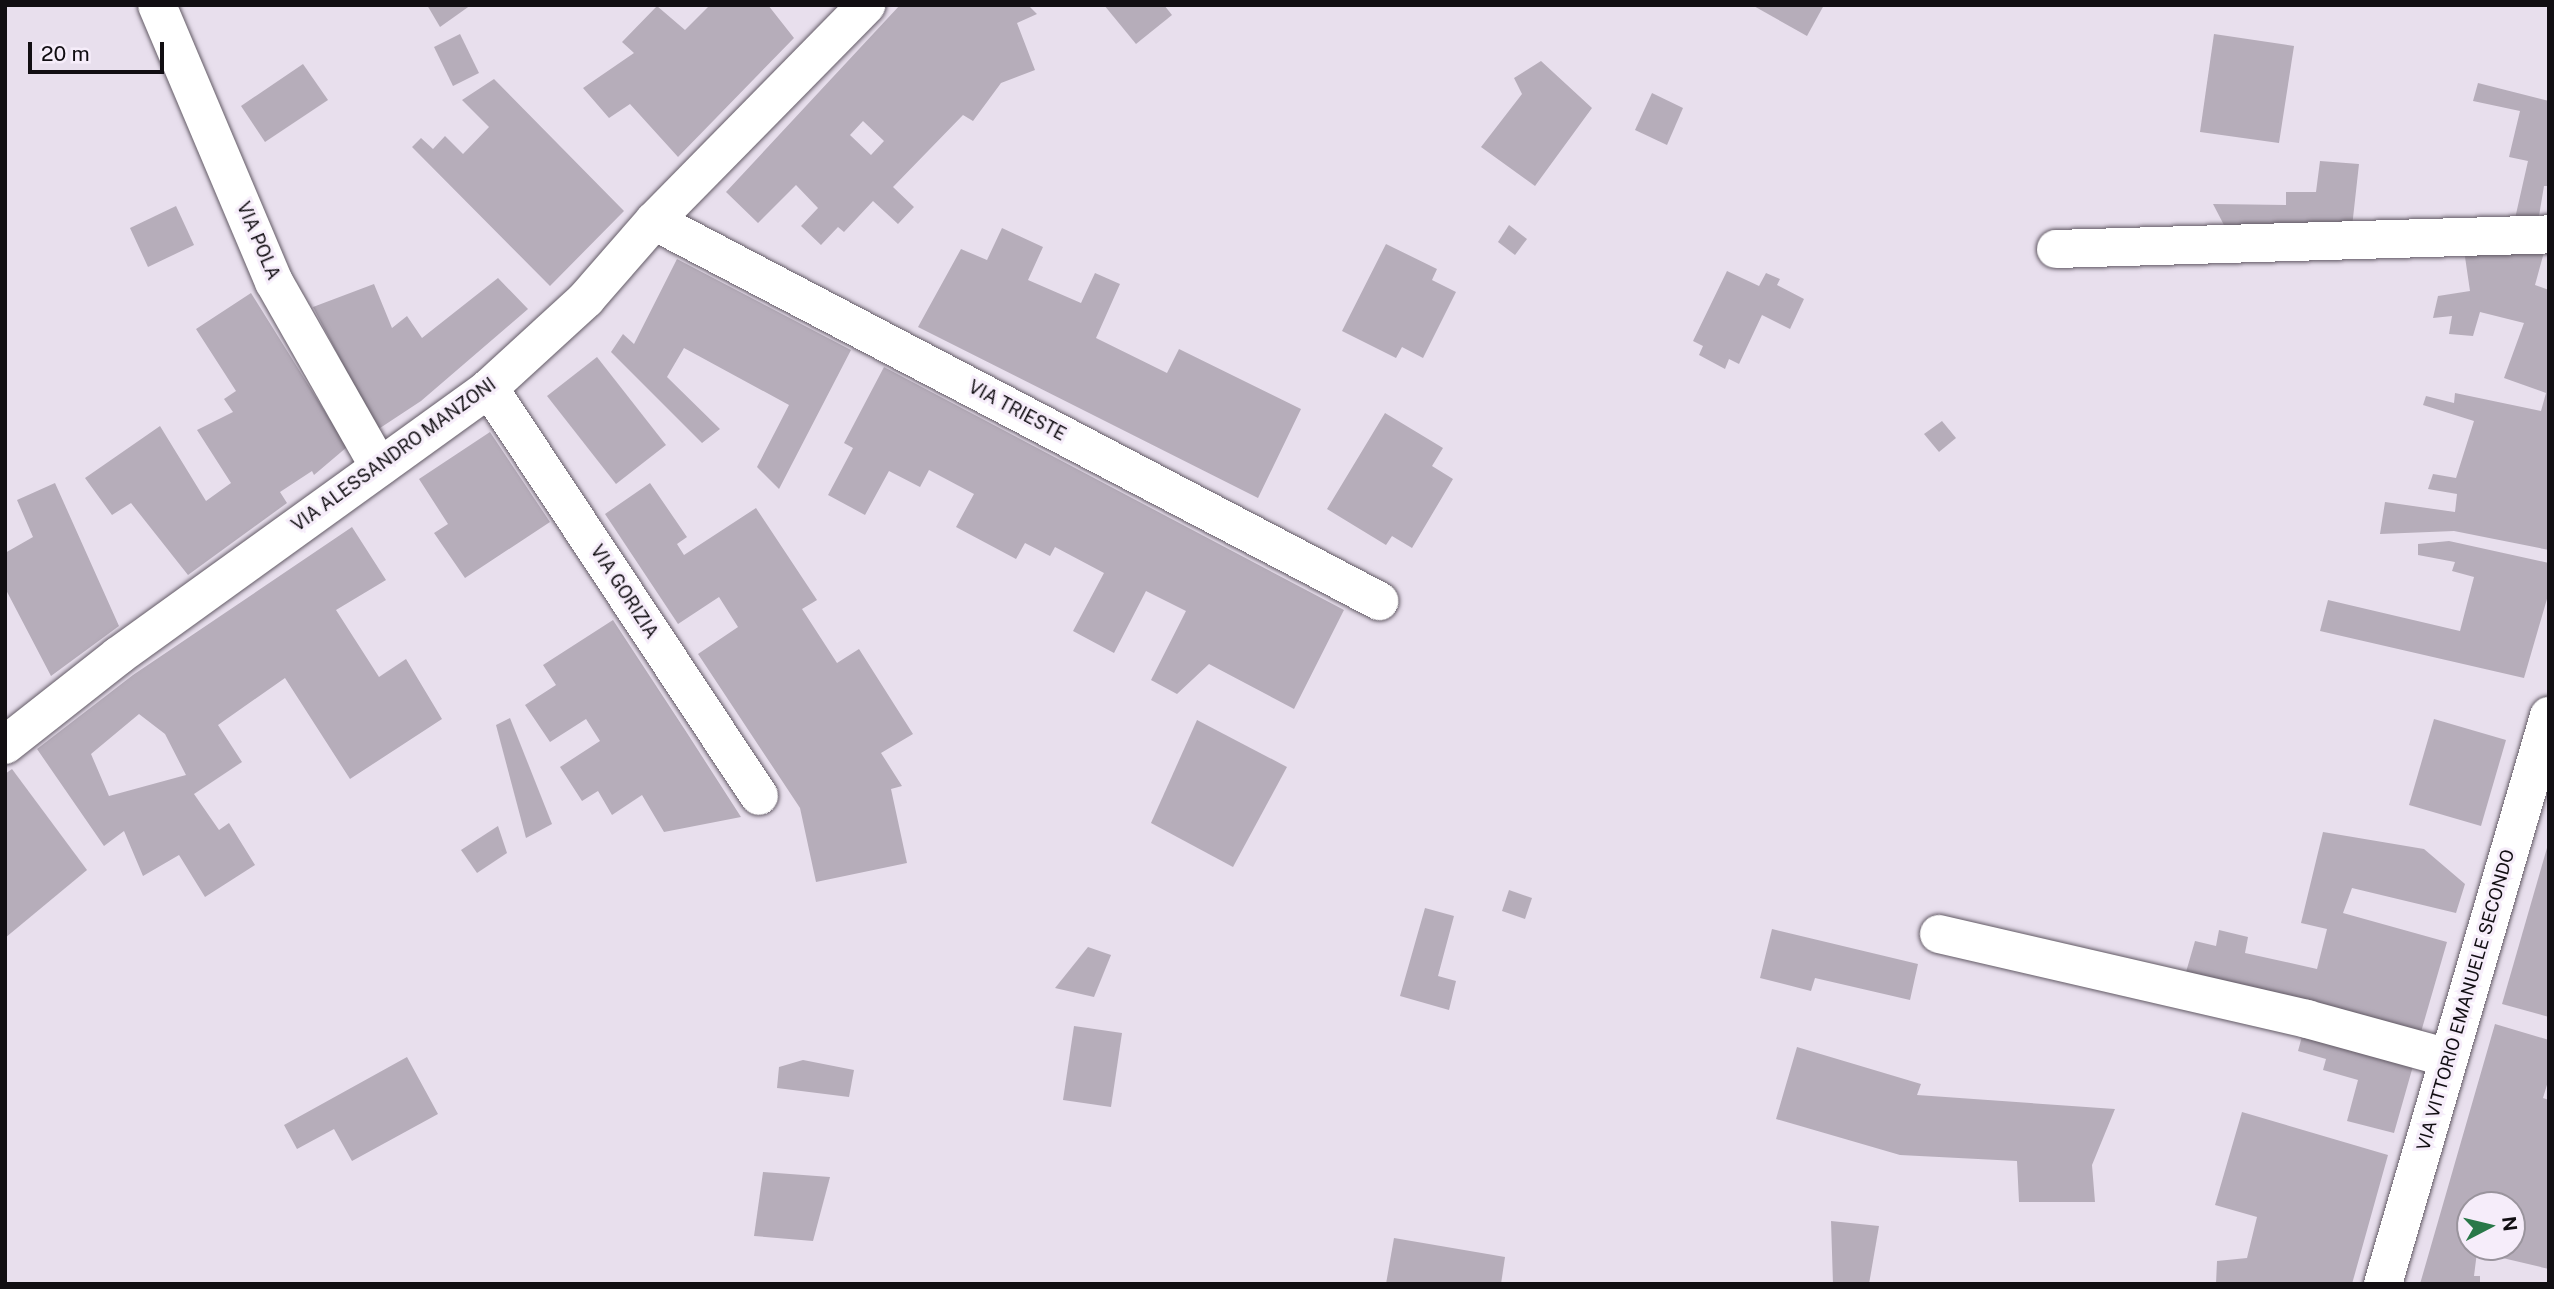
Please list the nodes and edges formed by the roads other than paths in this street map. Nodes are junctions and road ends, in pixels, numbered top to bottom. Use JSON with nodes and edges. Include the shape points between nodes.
{"nodes":[{"id":1,"x":158,"y":5,"type":"edge"},
{"id":2,"x":866,"y":5,"type":"edge"},
{"id":3,"x":654,"y":221,"type":"junction"},
{"id":4,"x":2549,"y":234,"type":"edge"},
{"id":5,"x":2056,"y":249,"type":"dead end"},
{"id":6,"x":489,"y":388,"type":"junction"},
{"id":7,"x":379,"y":467,"type":"junction"},
{"id":8,"x":1379,"y":601,"type":"dead end"},
{"id":9,"x":2549,"y":716,"type":"edge"},
{"id":10,"x":5,"y":745,"type":"edge"},
{"id":11,"x":759,"y":796,"type":"dead end"},
{"id":12,"x":1939,"y":934,"type":"dead end"},
{"id":13,"x":2449,"y":1058,"type":"junction"},
{"id":14,"x":2384,"y":1284,"type":"edge"}],
"edges":[{"from":1,"to":7,"type":"street","name":"VIA POLA","via":[[274,282]]},
{"from":2,"to":3,"type":"street","name":"VIA ALESSANDRO MANZONI"},
{"from":3,"to":6,"type":"street","name":"VIA ALESSANDRO MANZONI","via":[[586,299]]},
{"from":3,"to":8,"type":"street","name":"VIA TRIESTE"},
{"from":4,"to":5,"type":"street"},
{"from":6,"to":7,"type":"street","name":"VIA ALESSANDRO MANZONI"},
{"from":6,"to":11,"type":"street","name":"VIA GORIZIA"},
{"from":7,"to":10,"type":"street","name":"VIA ALESSANDRO MANZONI","via":[[118,656]]},
{"from":9,"to":13,"type":"street","name":"VIA VITTORIO EMANUELE SECONDO"},
{"from":12,"to":13,"type":"street","via":[[2307,1019]]},
{"from":13,"to":14,"type":"street","name":"VIA VITTORIO EMANUELE SECONDO"}]}
